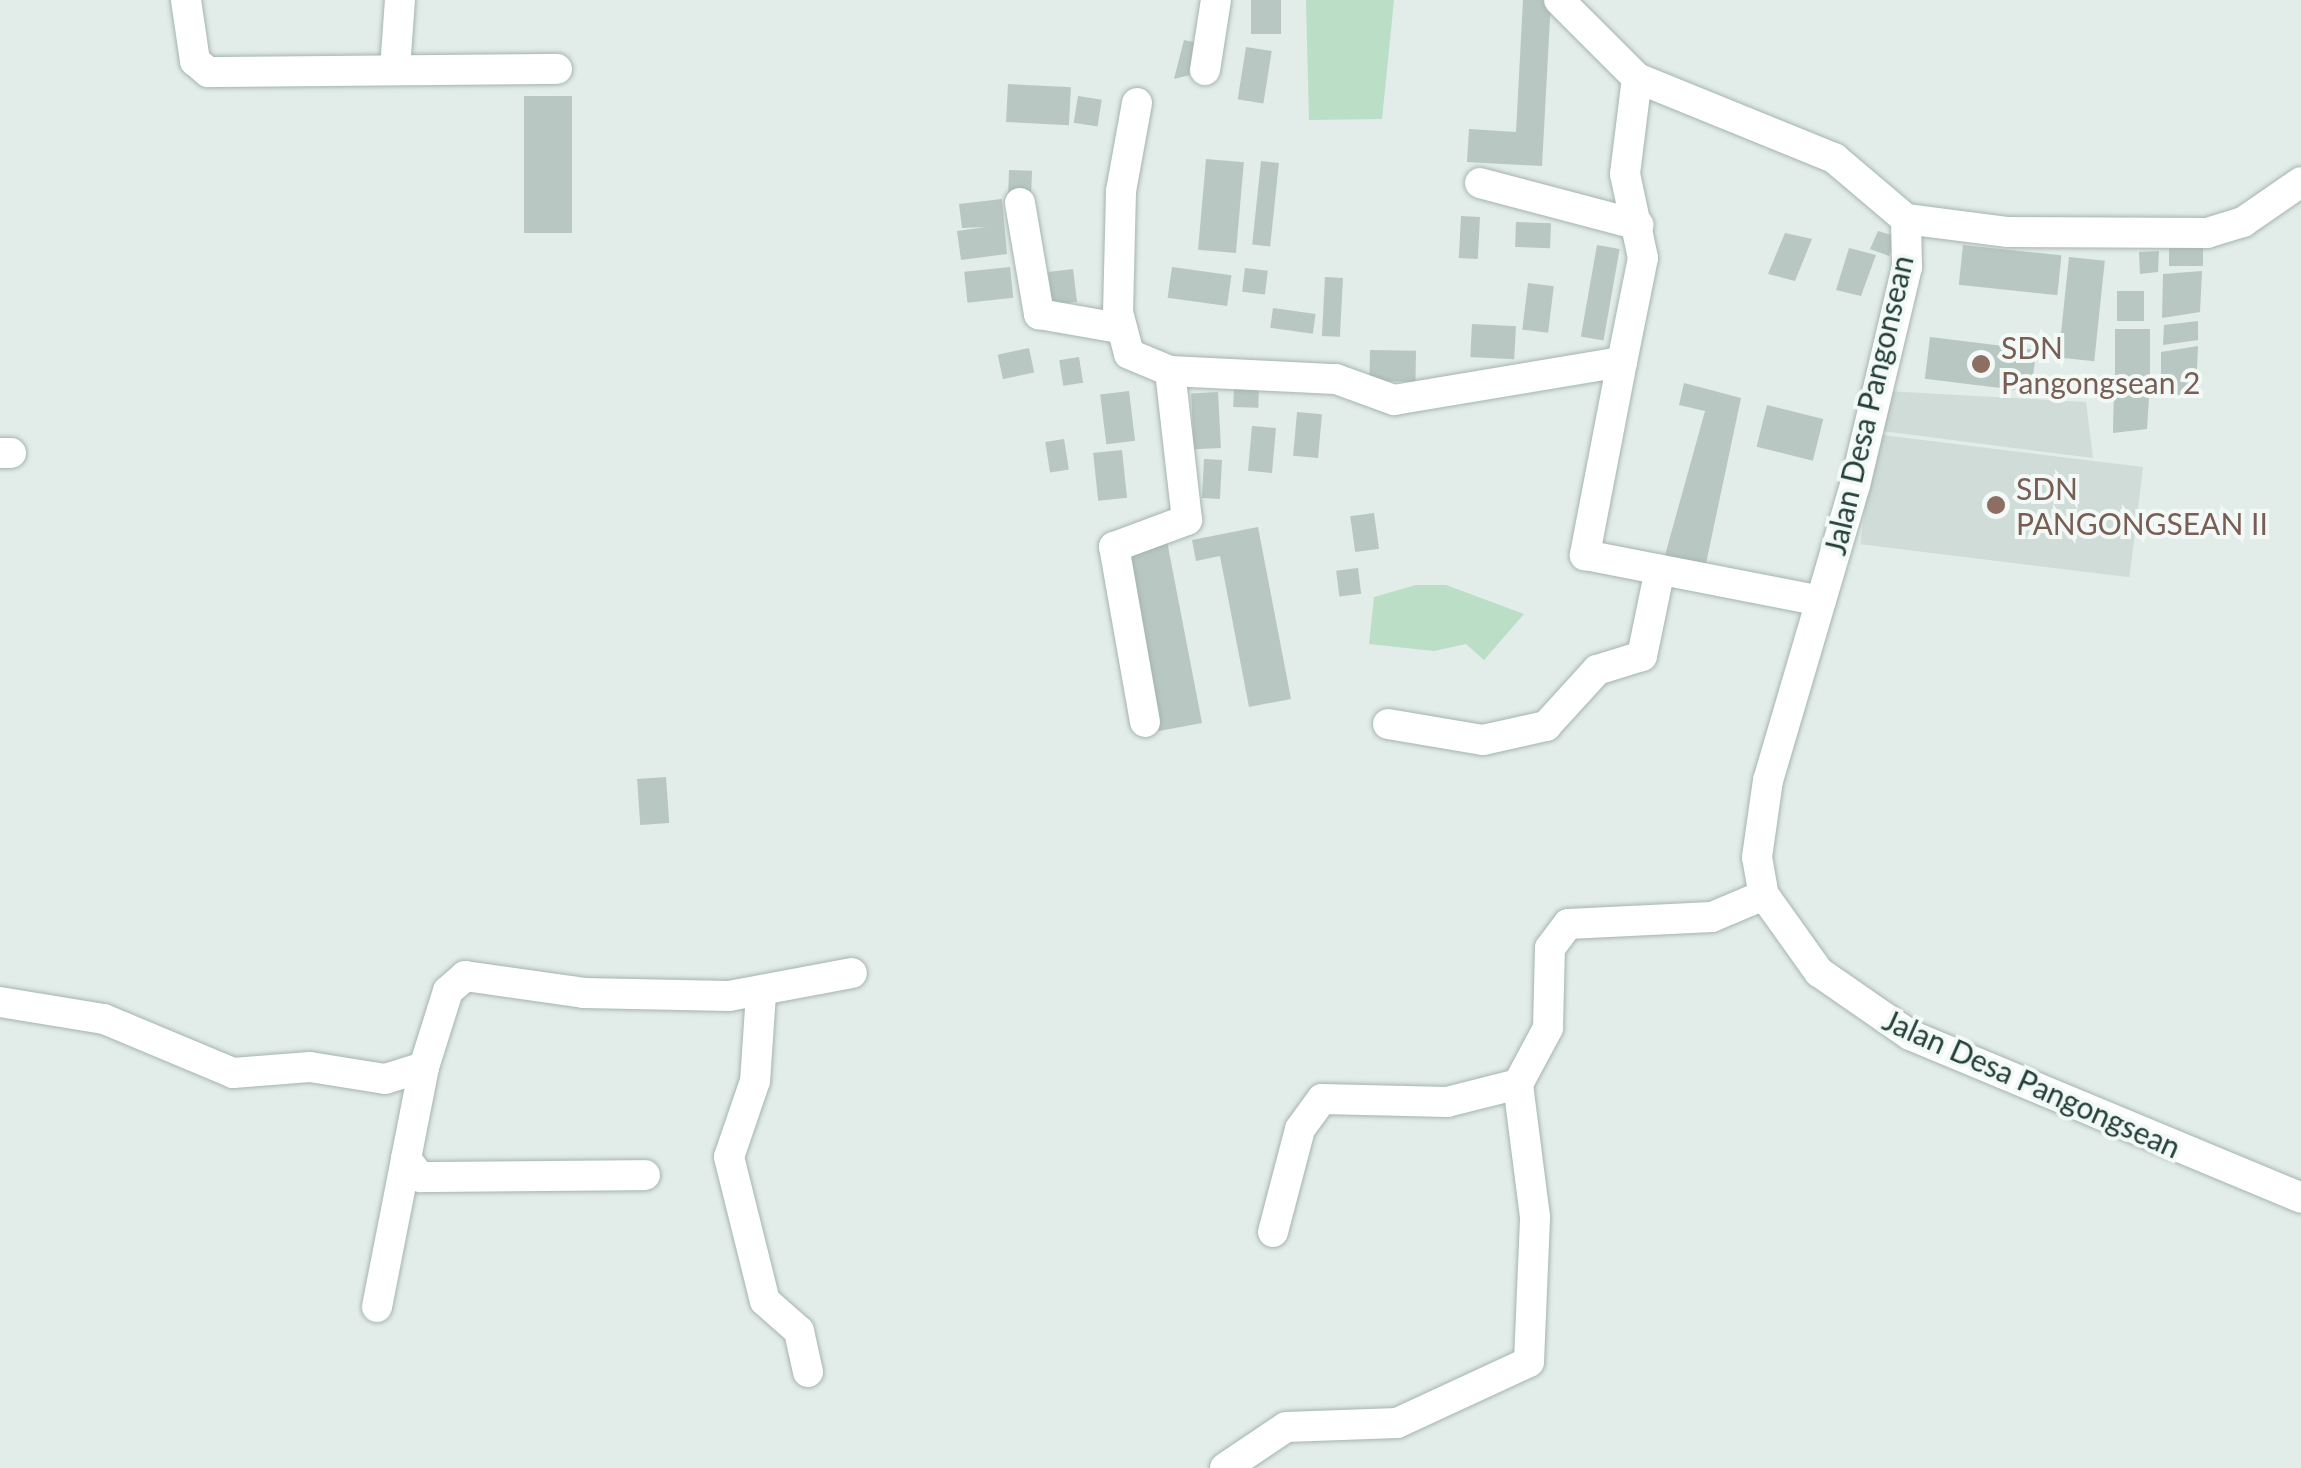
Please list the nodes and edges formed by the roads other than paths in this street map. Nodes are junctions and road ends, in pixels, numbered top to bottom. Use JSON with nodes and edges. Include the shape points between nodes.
{"nodes":[{"id":1,"x":186,"y":0,"type":"edge"},
{"id":2,"x":400,"y":0,"type":"edge"},
{"id":3,"x":1216,"y":0,"type":"edge"},
{"id":4,"x":1559,"y":0,"type":"edge"},
{"id":5,"x":557,"y":69,"type":"dead end"},
{"id":6,"x":394,"y":70,"type":"junction"},
{"id":7,"x":1205,"y":70,"type":"dead end"},
{"id":8,"x":1636,"y":78,"type":"junction"},
{"id":9,"x":1137,"y":103,"type":"dead end"},
{"id":10,"x":2301,"y":182,"type":"edge"},
{"id":11,"x":1480,"y":183,"type":"dead end"},
{"id":12,"x":1020,"y":204,"type":"dead end"},
{"id":13,"x":1906,"y":219,"type":"junction"},
{"id":14,"x":1638,"y":225,"type":"junction"},
{"id":15,"x":1119,"y":328,"type":"junction"},
{"id":16,"x":1622,"y":362,"type":"junction"},
{"id":17,"x":1170,"y":371,"type":"junction"},
{"id":18,"x":1659,"y":574,"type":"junction"},
{"id":19,"x":1820,"y":602,"type":"junction"},
{"id":20,"x":1145,"y":722,"type":"dead end"},
{"id":21,"x":1388,"y":724,"type":"dead end"},
{"id":22,"x":1764,"y":896,"type":"junction"},
{"id":23,"x":852,"y":973,"type":"dead end"},
{"id":24,"x":761,"y":994,"type":"junction"},
{"id":25,"x":0,"y":1002,"type":"edge"},
{"id":26,"x":424,"y":1067,"type":"junction"},
{"id":27,"x":1518,"y":1084,"type":"junction"},
{"id":28,"x":406,"y":1159,"type":"junction"},
{"id":29,"x":645,"y":1175,"type":"dead end"},
{"id":30,"x":2301,"y":1198,"type":"edge"},
{"id":31,"x":1273,"y":1232,"type":"dead end"},
{"id":32,"x":377,"y":1307,"type":"dead end"},
{"id":33,"x":808,"y":1372,"type":"dead end"},
{"id":34,"x":1226,"y":1468,"type":"edge"}],
"edges":[{"from":1,"to":6,"type":"street","via":[[195,61],[208,72]]},
{"from":2,"to":6,"type":"street"},
{"from":3,"to":7,"type":"street"},
{"from":4,"to":8,"type":"street","name":"Jalan Desa Pangonsean"},
{"from":5,"to":6,"type":"street"},
{"from":8,"to":13,"type":"street","name":"Jalan Desa Pangonsean","via":[[1834,158]]},
{"from":8,"to":14,"type":"street","via":[[1625,174]]},
{"from":9,"to":15,"type":"street","via":[[1121,191]]},
{"from":10,"to":13,"type":"street","via":[[2244,222],[2208,233],[2008,232]]},
{"from":11,"to":14,"type":"street"},
{"from":12,"to":15,"type":"street","via":[[1040,314]]},
{"from":13,"to":19,"type":"street","name":"Jalan Desa Pangonsean","via":[[1907,267]]},
{"from":14,"to":16,"type":"street","via":[[1641,290]]},
{"from":15,"to":17,"type":"street","via":[[1129,354]]},
{"from":16,"to":17,"type":"street","via":[[1394,400],[1279,371]]},
{"from":16,"to":18,"type":"street","via":[[1586,554]]},
{"from":17,"to":20,"type":"street","via":[[1188,520],[1114,548]]},
{"from":18,"to":19,"type":"street"},
{"from":18,"to":21,"type":"street","via":[[1642,656],[1597,670],[1546,726],[1482,740]]},
{"from":19,"to":22,"type":"street","name":"Jalan Desa Pangonsean","via":[[1760,820]]},
{"from":22,"to":27,"type":"street","via":[[1712,918],[1568,924],[1550,948],[1548,1028]]},
{"from":22,"to":30,"type":"street","name":"Jalan Desa Pangongsean","via":[[1819,972],[1910,1035]]},
{"from":23,"to":24,"type":"street"},
{"from":24,"to":26,"type":"street","via":[[637,996],[465,976],[448,991]]},
{"from":24,"to":33,"type":"street","via":[[754,1081],[729,1156],[765,1301],[799,1331]]},
{"from":25,"to":26,"type":"street","via":[[104,1020],[233,1073],[310,1068],[386,1079]]},
{"from":26,"to":28,"type":"street"},
{"from":27,"to":31,"type":"street","via":[[1446,1102],[1322,1099],[1300,1129]]},
{"from":27,"to":34,"type":"street","via":[[1535,1217],[1529,1362],[1397,1422],[1286,1427]]},
{"from":28,"to":29,"type":"street","via":[[420,1178],[445,1184],[527,1170]]},
{"from":28,"to":32,"type":"street"}]}
